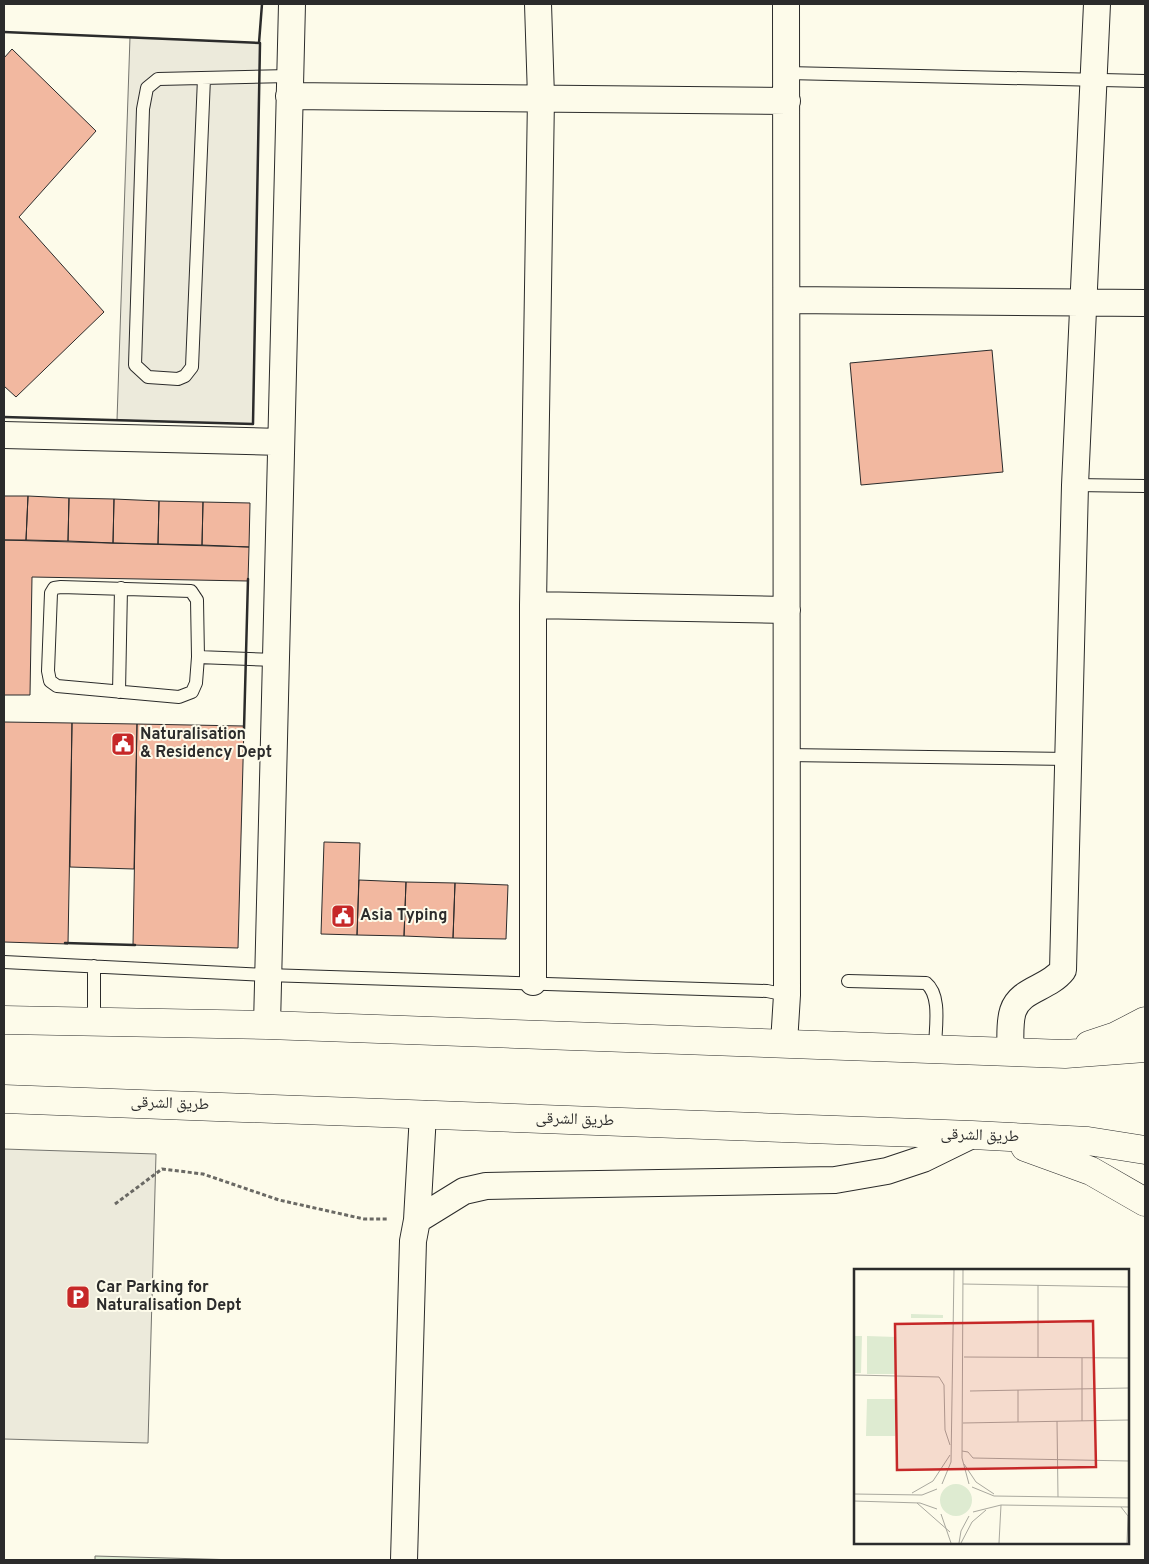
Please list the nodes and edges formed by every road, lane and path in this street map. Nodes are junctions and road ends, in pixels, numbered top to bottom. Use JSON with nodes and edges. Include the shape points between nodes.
{"nodes":[{"id":1,"x":292,"y":4,"type":"edge"},
{"id":2,"x":538,"y":4,"type":"edge"},
{"id":3,"x":786,"y":4,"type":"edge"},
{"id":4,"x":1096,"y":4,"type":"edge"},
{"id":5,"x":787,"y":74,"type":"junction"},
{"id":6,"x":204,"y":78,"type":"junction"},
{"id":7,"x":1094,"y":80,"type":"junction"},
{"id":8,"x":1145,"y":81,"type":"edge"},
{"id":9,"x":290,"y":86,"type":"junction"},
{"id":10,"x":541,"y":97,"type":"junction"},
{"id":11,"x":787,"y":100,"type":"junction"},
{"id":12,"x":787,"y":300,"type":"junction"},
{"id":13,"x":1085,"y":302,"type":"junction"},
{"id":14,"x":1145,"y":303,"type":"edge"},
{"id":15,"x":4,"y":435,"type":"edge"},
{"id":16,"x":281,"y":442,"type":"junction"},
{"id":17,"x":1075,"y":485,"type":"junction"},
{"id":18,"x":1145,"y":486,"type":"edge"},
{"id":19,"x":122,"y":588,"type":"junction"},
{"id":20,"x":533,"y":605,"type":"junction"},
{"id":21,"x":787,"y":610,"type":"junction"},
{"id":22,"x":198,"y":657,"type":"junction"},
{"id":23,"x":276,"y":660,"type":"junction"},
{"id":24,"x":119,"y":692,"type":"junction"},
{"id":25,"x":787,"y":755,"type":"junction"},
{"id":26,"x":1069,"y":759,"type":"junction"},
{"id":27,"x":4,"y":962,"type":"edge"},
{"id":28,"x":94,"y":966,"type":"junction"},
{"id":29,"x":267,"y":974,"type":"junction"},
{"id":30,"x":848,"y":981,"type":"dead end"},
{"id":31,"x":533,"y":982,"type":"junction"},
{"id":32,"x":787,"y":995,"type":"junction"},
{"id":33,"x":4,"y":1020,"type":"edge"},
{"id":34,"x":94,"y":1021,"type":"junction"},
{"id":35,"x":1145,"y":1021,"type":"edge"},
{"id":36,"x":266,"y":1025,"type":"junction"},
{"id":37,"x":784,"y":1043,"type":"junction"},
{"id":38,"x":1145,"y":1048,"type":"edge"},
{"id":39,"x":934,"y":1049,"type":"junction"},
{"id":40,"x":1010,"y":1050,"type":"junction"},
{"id":41,"x":1064,"y":1054,"type":"junction"},
{"id":42,"x":4,"y":1099,"type":"edge"},
{"id":43,"x":423,"y":1114,"type":"junction"},
{"id":44,"x":972,"y":1135,"type":"junction"},
{"id":45,"x":1145,"y":1150,"type":"edge"},
{"id":46,"x":1145,"y":1202,"type":"edge"},
{"id":47,"x":114,"y":1204,"type":"dead end"},
{"id":48,"x":417,"y":1220,"type":"junction"},
{"id":49,"x":404,"y":1560,"type":"edge"}],
"edges":[{"from":1,"to":9,"type":"street"},
{"from":2,"to":10,"type":"street"},
{"from":3,"to":5,"type":"street"},
{"from":4,"to":7,"type":"street"},
{"from":5,"to":7,"type":"lane"},
{"from":5,"to":11,"type":"street"},
{"from":6,"to":6,"type":"lane","via":[[158,79],[148,88],[143,108],[135,366],[148,377],[178,379],[192,367]]},
{"from":6,"to":9,"type":"lane"},
{"from":7,"to":8,"type":"lane"},
{"from":7,"to":13,"type":"street"},
{"from":9,"to":10,"type":"street"},
{"from":9,"to":16,"type":"street"},
{"from":10,"to":11,"type":"street"},
{"from":10,"to":20,"type":"street"},
{"from":11,"to":12,"type":"street"},
{"from":12,"to":13,"type":"street"},
{"from":12,"to":21,"type":"street"},
{"from":13,"to":14,"type":"street"},
{"from":13,"to":17,"type":"street"},
{"from":15,"to":16,"type":"street"},
{"from":16,"to":23,"type":"street"},
{"from":17,"to":18,"type":"lane"},
{"from":17,"to":26,"type":"street"},
{"from":19,"to":22,"type":"lane","via":[[190,591],[197,600]]},
{"from":19,"to":24,"type":"lane"},
{"from":19,"to":24,"type":"lane","via":[[54,588],[51,593],[49,652],[50,681],[57,686]]},
{"from":20,"to":21,"type":"street"},
{"from":20,"to":31,"type":"street"},
{"from":21,"to":25,"type":"street"},
{"from":22,"to":23,"type":"lane"},
{"from":22,"to":24,"type":"lane","via":[[196,684],[192,692],[179,697]]},
{"from":23,"to":29,"type":"street"},
{"from":25,"to":26,"type":"lane"},
{"from":25,"to":32,"type":"street"},
{"from":26,"to":40,"type":"street","via":[[1063,970],[1055,980],[1028,993],[1016,1005],[1012,1013]]},
{"from":27,"to":28,"type":"lane"},
{"from":28,"to":29,"type":"lane"},
{"from":28,"to":34,"type":"lane"},
{"from":29,"to":31,"type":"lane"},
{"from":29,"to":36,"type":"street"},
{"from":30,"to":39,"type":"lane","via":[[926,982],[935,997]]},
{"from":31,"to":32,"type":"lane","via":[[767,991]]},
{"from":32,"to":37,"type":"street"},
{"from":33,"to":34,"type":"main road"},
{"from":34,"to":36,"type":"main road"},
{"from":35,"to":41,"type":"main road","via":[[1116,1036]]},
{"from":36,"to":37,"type":"main road"},
{"from":37,"to":39,"type":"main road"},
{"from":38,"to":41,"type":"main road"},
{"from":39,"to":40,"type":"main road"},
{"from":40,"to":41,"type":"main road"},
{"from":42,"to":43,"type":"main road","name":"طريق الشرقى"},
{"from":43,"to":44,"type":"main road","name":"طريق الشرقى"},
{"from":43,"to":48,"type":"street"},
{"from":44,"to":45,"type":"main road","name":"طريق الشرقى","via":[[1088,1140]]},
{"from":44,"to":46,"type":"main road","via":[[1033,1148],[1091,1171]]},
{"from":44,"to":48,"type":"street","via":[[923,1159],[887,1171],[835,1180],[486,1186],[464,1191]]},
{"from":47,"to":48,"type":"path","via":[[162,1169],[203,1174],[279,1200],[364,1219]]},
{"from":48,"to":49,"type":"street","via":[[413,1241]]}]}
